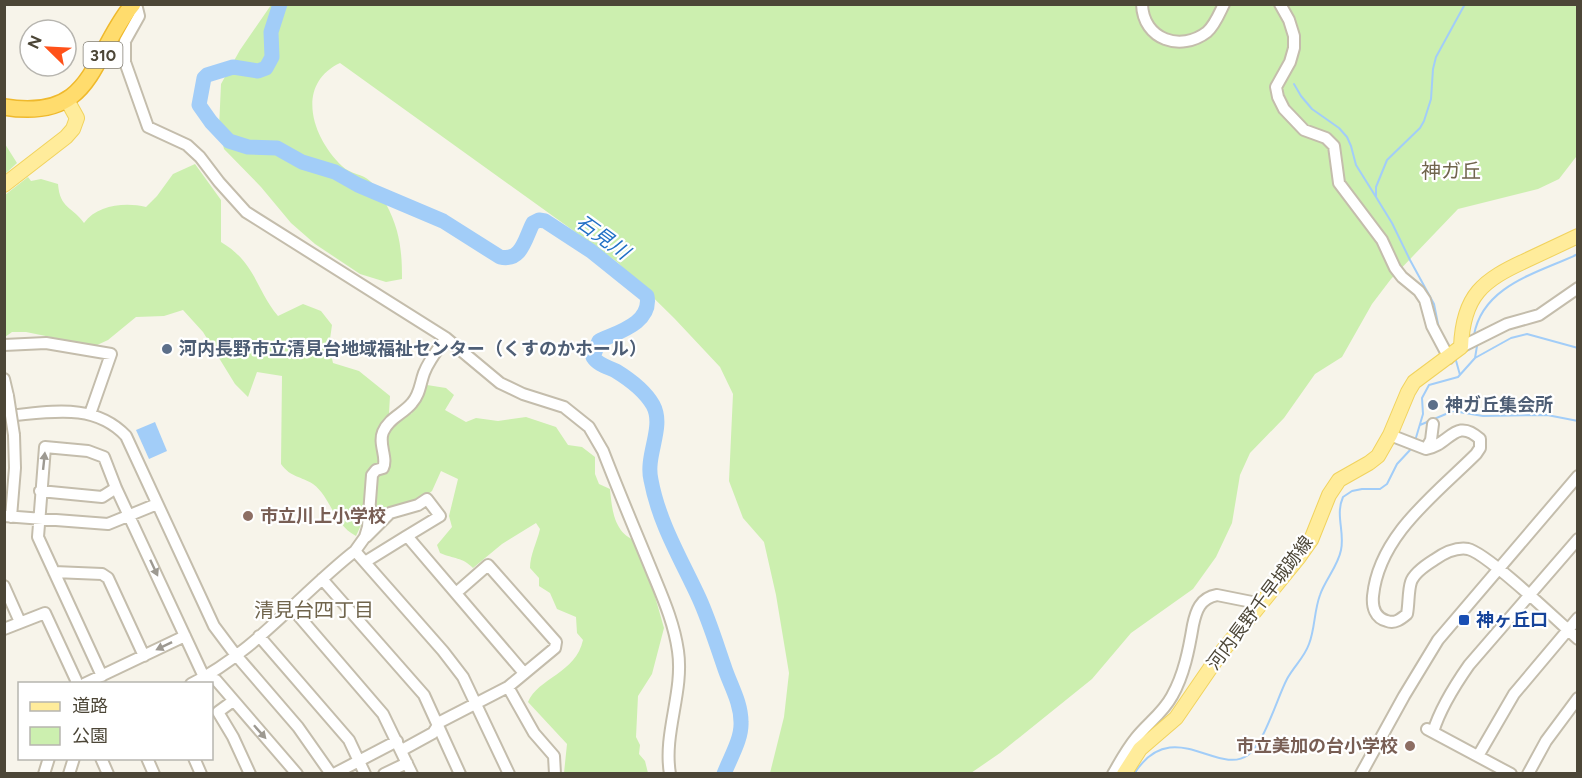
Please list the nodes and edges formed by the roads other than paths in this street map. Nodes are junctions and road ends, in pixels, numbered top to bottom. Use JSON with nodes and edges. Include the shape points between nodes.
{"nodes":[{"id":1,"x":134,"y":4,"type":"edge"},
{"id":2,"x":1142,"y":4,"type":"edge"},
{"id":3,"x":1224,"y":4,"type":"edge"},
{"id":4,"x":1281,"y":4,"type":"edge"},
{"id":5,"x":67,"y":100,"type":"junction"},
{"id":6,"x":4,"y":107,"type":"edge"},
{"id":7,"x":4,"y":184,"type":"edge"},
{"id":8,"x":1578,"y":236,"type":"edge"},
{"id":9,"x":1578,"y":288,"type":"edge"},
{"id":10,"x":446,"y":338,"type":"junction"},
{"id":11,"x":4,"y":345,"type":"edge"},
{"id":12,"x":1461,"y":346,"type":"junction"},
{"id":13,"x":1449,"y":358,"type":"junction"},
{"id":14,"x":4,"y":379,"type":"edge"},
{"id":15,"x":90,"y":414,"type":"junction"},
{"id":16,"x":4,"y":416,"type":"edge"},
{"id":17,"x":1433,"y":424,"type":"dead end"},
{"id":18,"x":1393,"y":436,"type":"junction"},
{"id":19,"x":1421,"y":448,"type":"junction"},
{"id":20,"x":1578,"y":476,"type":"edge"},
{"id":21,"x":116,"y":489,"type":"junction"},
{"id":22,"x":40,"y":491,"type":"junction"},
{"id":23,"x":157,"y":504,"type":"junction"},
{"id":24,"x":128,"y":515,"type":"junction"},
{"id":25,"x":8,"y":516,"type":"edge"},
{"id":26,"x":38,"y":519,"type":"junction"},
{"id":27,"x":407,"y":536,"type":"junction"},
{"id":28,"x":365,"y":537,"type":"junction"},
{"id":29,"x":1578,"y":539,"type":"edge"},
{"id":30,"x":355,"y":551,"type":"junction"},
{"id":31,"x":365,"y":562,"type":"junction"},
{"id":32,"x":1498,"y":568,"type":"junction"},
{"id":33,"x":54,"y":572,"type":"junction"},
{"id":34,"x":321,"y":579,"type":"junction"},
{"id":35,"x":4,"y":586,"type":"edge"},
{"id":36,"x":456,"y":593,"type":"junction"},
{"id":37,"x":1528,"y":595,"type":"junction"},
{"id":38,"x":1262,"y":604,"type":"junction"},
{"id":39,"x":291,"y":607,"type":"junction"},
{"id":40,"x":1578,"y":618,"type":"edge"},
{"id":41,"x":20,"y":622,"type":"junction"},
{"id":42,"x":4,"y":629,"type":"edge"},
{"id":43,"x":1567,"y":630,"type":"junction"},
{"id":44,"x":185,"y":636,"type":"junction"},
{"id":45,"x":259,"y":636,"type":"junction"},
{"id":46,"x":1578,"y":639,"type":"edge"},
{"id":47,"x":235,"y":654,"type":"junction"},
{"id":48,"x":144,"y":656,"type":"junction"},
{"id":49,"x":524,"y":673,"type":"junction"},
{"id":50,"x":102,"y":676,"type":"junction"},
{"id":51,"x":204,"y":677,"type":"junction"},
{"id":52,"x":76,"y":682,"type":"edge"},
{"id":53,"x":88,"y":682,"type":"edge"},
{"id":54,"x":195,"y":682,"type":"edge"},
{"id":55,"x":508,"y":687,"type":"junction"},
{"id":56,"x":1578,"y":698,"type":"edge"},
{"id":57,"x":232,"y":701,"type":"junction"},
{"id":58,"x":476,"y":704,"type":"junction"},
{"id":59,"x":438,"y":728,"type":"junction"},
{"id":60,"x":399,"y":745,"type":"junction"},
{"id":61,"x":1478,"y":756,"type":"junction"},
{"id":62,"x":101,"y":760,"type":"edge"},
{"id":63,"x":147,"y":760,"type":"edge"},
{"id":64,"x":194,"y":760,"type":"edge"},
{"id":65,"x":359,"y":761,"type":"junction"},
{"id":66,"x":409,"y":768,"type":"edge"},
{"id":67,"x":108,"y":774,"type":"edge"},
{"id":68,"x":154,"y":774,"type":"edge"},
{"id":69,"x":201,"y":774,"type":"edge"},
{"id":70,"x":250,"y":774,"type":"edge"},
{"id":71,"x":297,"y":774,"type":"edge"},
{"id":72,"x":333,"y":774,"type":"edge"},
{"id":73,"x":365,"y":774,"type":"edge"},
{"id":74,"x":384,"y":774,"type":"edge"},
{"id":75,"x":460,"y":774,"type":"edge"},
{"id":76,"x":509,"y":774,"type":"edge"},
{"id":77,"x":555,"y":774,"type":"edge"},
{"id":78,"x":670,"y":774,"type":"edge"},
{"id":79,"x":1113,"y":774,"type":"edge"},
{"id":80,"x":1124,"y":774,"type":"edge"},
{"id":81,"x":1361,"y":774,"type":"edge"},
{"id":82,"x":1511,"y":774,"type":"edge"},
{"id":83,"x":1528,"y":774,"type":"edge"}],
"edges":[{"from":1,"to":5,"type":"highway","number":"310","via":[[98,66]]},
{"from":1,"to":10,"type":"street","via":[[139,16],[125,41],[125,62],[148,127],[188,145],[246,212]]},
{"from":2,"to":3,"type":"street","via":[[1150,30],[1171,41],[1194,39],[1206,33]]},
{"from":4,"to":13,"type":"street","via":[[1294,36],[1290,62],[1276,87],[1284,110],[1304,130],[1326,138],[1334,146],[1339,183],[1382,240],[1395,268],[1425,300],[1432,326]]},
{"from":5,"to":6,"type":"highway","number":"310","via":[[43,108]]},
{"from":5,"to":7,"type":"main road","via":[[77,118],[73,129]]},
{"from":8,"to":12,"type":"main road","via":[[1487,281],[1466,314]]},
{"from":9,"to":12,"type":"street","via":[[1539,315],[1507,324]]},
{"from":10,"to":28,"type":"street","via":[[429,362],[413,402],[384,429],[385,463],[372,475]]},
{"from":10,"to":78,"type":"street","via":[[500,383],[564,407],[589,427],[598,440],[668,610],[679,653]]},
{"from":11,"to":15,"type":"street","via":[[46,343],[111,354]]},
{"from":12,"to":13,"type":"main road","name":"河内長野千早城跡線"},
{"from":13,"to":18,"type":"main road","name":"河内長野千早城跡線","via":[[1414,382]]},
{"from":14,"to":25,"type":"street","bridge":true,"via":[[14,435],[15,468]]},
{"from":15,"to":16,"type":"street","via":[[53,411]]},
{"from":15,"to":23,"type":"street","via":[[126,436]]},
{"from":17,"to":19,"type":"street","via":[[1431,440]]},
{"from":18,"to":19,"type":"street"},
{"from":18,"to":38,"type":"main road","name":"河内長野千早城跡線","via":[[1378,456],[1339,480],[1311,540]]},
{"from":19,"to":32,"type":"street","via":[[1432,448],[1464,429],[1480,439],[1476,454],[1410,518],[1392,544],[1375,584],[1374,610],[1389,622],[1400,620],[1407,614],[1411,582],[1417,573],[1453,549],[1468,549]]},
{"from":20,"to":32,"type":"street"},
{"from":21,"to":22,"type":"street","via":[[102,496]]},
{"from":22,"to":21,"type":"street","one_way":true,"via":[[45,447],[88,451],[104,457]]},
{"from":21,"to":24,"type":"street"},
{"from":22,"to":26,"type":"street"},
{"from":23,"to":24,"type":"street"},
{"from":23,"to":47,"type":"street","via":[[214,626]]},
{"from":24,"to":26,"type":"street","via":[[108,524]]},
{"from":24,"to":44,"type":"street","one_way":true},
{"from":25,"to":26,"type":"street"},
{"from":26,"to":33,"type":"street","via":[[38,537]]},
{"from":27,"to":28,"type":"street","via":[[440,516],[428,499],[390,513]]},
{"from":27,"to":31,"type":"street"},
{"from":27,"to":36,"type":"street"},
{"from":28,"to":30,"type":"street"},
{"from":29,"to":37,"type":"street"},
{"from":30,"to":31,"type":"street"},
{"from":30,"to":34,"type":"street"},
{"from":31,"to":58,"type":"street","via":[[443,651],[463,677]]},
{"from":32,"to":37,"type":"street"},
{"from":32,"to":81,"type":"street","via":[[1438,640]]},
{"from":33,"to":48,"type":"street","via":[[102,574],[108,578]]},
{"from":33,"to":50,"type":"street"},
{"from":34,"to":39,"type":"street"},
{"from":34,"to":59,"type":"street","via":[[424,695]]},
{"from":35,"to":41,"type":"street"},
{"from":36,"to":49,"type":"street"},
{"from":36,"to":49,"type":"street","via":[[488,565],[556,642],[555,648]]},
{"from":37,"to":43,"type":"street"},
{"from":37,"to":61,"type":"street","via":[[1463,673],[1429,731]]},
{"from":38,"to":79,"type":"street","via":[[1217,595],[1199,605],[1190,651],[1173,695],[1134,741]]},
{"from":38,"to":80,"type":"main road","name":"河内長野千早城跡線","via":[[1220,654],[1176,718],[1140,749]]},
{"from":39,"to":45,"type":"street"},
{"from":39,"to":60,"type":"street","via":[[383,714]]},
{"from":40,"to":43,"type":"street"},
{"from":41,"to":42,"type":"street"},
{"from":41,"to":52,"type":"street","via":[[45,614]]},
{"from":43,"to":46,"type":"street"},
{"from":43,"to":61,"type":"street","via":[[1514,694]]},
{"from":44,"to":48,"type":"street","one_way":true},
{"from":44,"to":51,"type":"street"},
{"from":45,"to":47,"type":"street"},
{"from":45,"to":65,"type":"street","via":[[349,740]]},
{"from":47,"to":51,"type":"street"},
{"from":47,"to":72,"type":"street"},
{"from":48,"to":50,"type":"street"},
{"from":49,"to":55,"type":"street"},
{"from":50,"to":53,"type":"street"},
{"from":51,"to":54,"type":"street"},
{"from":51,"to":57,"type":"street","via":[[216,680]]},
{"from":55,"to":58,"type":"street"},
{"from":55,"to":77,"type":"street","via":[[534,733],[554,756]]},
{"from":56,"to":83,"type":"street","via":[[1546,741]]},
{"from":57,"to":70,"type":"street","via":[[218,712]]},
{"from":57,"to":71,"type":"street","one_way":true},
{"from":58,"to":59,"type":"street","via":[[440,722]]},
{"from":58,"to":76,"type":"street"},
{"from":59,"to":60,"type":"street","via":[[433,734]]},
{"from":59,"to":75,"type":"street"},
{"from":60,"to":65,"type":"street"},
{"from":60,"to":66,"type":"street"},
{"from":61,"to":82,"type":"street"},
{"from":62,"to":67,"type":"street"},
{"from":63,"to":68,"type":"street"},
{"from":64,"to":69,"type":"street"},
{"from":65,"to":72,"type":"street"},
{"from":65,"to":73,"type":"street"},
{"from":66,"to":74,"type":"street"}]}
